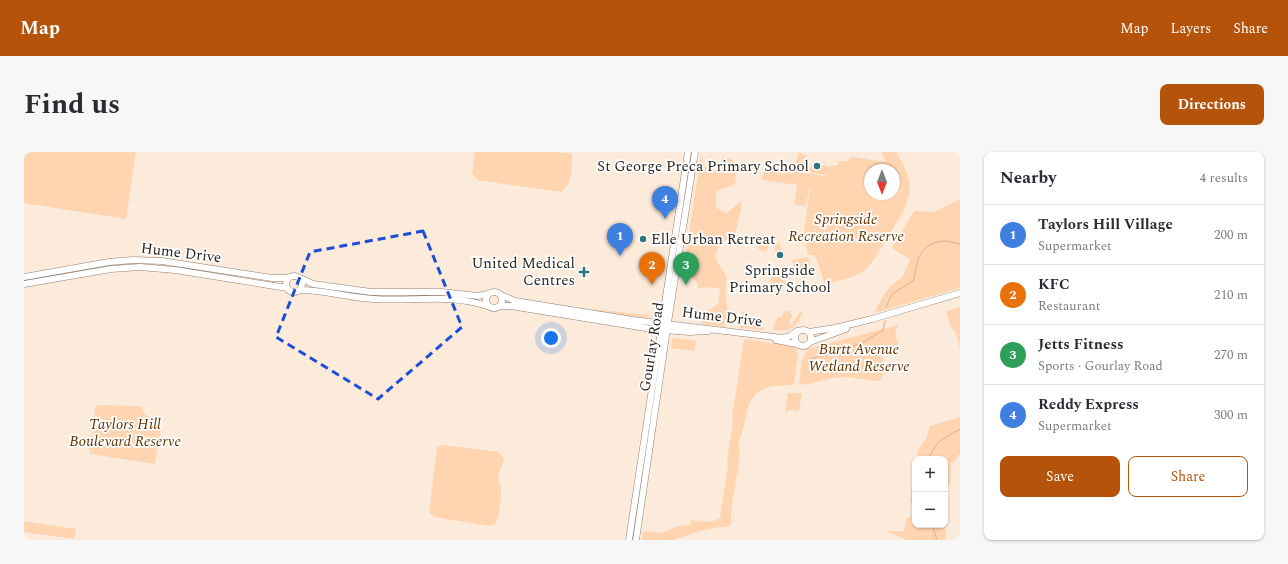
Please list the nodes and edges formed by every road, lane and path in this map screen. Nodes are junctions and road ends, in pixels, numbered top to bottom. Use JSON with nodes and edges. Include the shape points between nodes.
{"nodes":[{"id":1,"x":688,"y":152,"type":"edge"},
{"id":2,"x":695,"y":152,"type":"edge"},
{"id":3,"x":24,"y":277,"type":"edge"},
{"id":4,"x":288,"y":278,"type":"junction"},
{"id":5,"x":300,"y":278,"type":"junction"},
{"id":6,"x":24,"y":284,"type":"edge"},
{"id":7,"x":287,"y":288,"type":"junction"},
{"id":8,"x":300,"y":290,"type":"junction"},
{"id":9,"x":960,"y":293,"type":"edge"},
{"id":10,"x":488,"y":294,"type":"junction"},
{"id":11,"x":501,"y":295,"type":"junction"},
{"id":12,"x":487,"y":306,"type":"junction"},
{"id":13,"x":500,"y":306,"type":"junction"},
{"id":14,"x":872,"y":319,"type":"junction"},
{"id":15,"x":665,"y":323,"type":"junction"},
{"id":16,"x":661,"y":330,"type":"junction"},
{"id":17,"x":668,"y":331,"type":"junction"},
{"id":18,"x":797,"y":331,"type":"junction"},
{"id":19,"x":809,"y":332,"type":"junction"},
{"id":20,"x":810,"y":342,"type":"junction"},
{"id":21,"x":797,"y":344,"type":"junction"},
{"id":22,"x":636,"y":497,"type":"junction"},
{"id":23,"x":643,"y":498,"type":"junction"},
{"id":24,"x":629,"y":540,"type":"edge"},
{"id":25,"x":636,"y":540,"type":"edge"}],
"edges":[{"from":1,"to":15,"type":"street","name":"Gourlay Road"},
{"from":2,"to":15,"type":"street","name":"Gourlay Road"},
{"from":3,"to":4,"type":"street","name":"Hume Drive","via":[[133,260],[162,261],[278,279]]},
{"from":4,"to":5,"type":"street","via":[[295,275]]},
{"from":4,"to":7,"type":"street"},
{"from":5,"to":8,"type":"street"},
{"from":5,"to":10,"type":"street","via":[[313,284],[371,292],[441,292],[478,296]]},
{"from":6,"to":7,"type":"street","name":"Hume Drive","via":[[111,269],[140,267]]},
{"from":7,"to":8,"type":"street","via":[[293,292]]},
{"from":8,"to":12,"type":"street","via":[[391,300],[453,299]]},
{"from":9,"to":14,"type":"street"},
{"from":10,"to":11,"type":"street","via":[[495,292]]},
{"from":10,"to":12,"type":"street","via":[[485,300]]},
{"from":11,"to":13,"type":"street"},
{"from":11,"to":15,"type":"street","name":"Hume Drive","via":[[515,301]]},
{"from":12,"to":13,"type":"street","via":[[493,309]]},
{"from":13,"to":16,"type":"street","name":"Hume Drive"},
{"from":14,"to":19,"type":"street"},
{"from":14,"to":20,"type":"street"},
{"from":15,"to":16,"type":"street","name":"Gourlay Road"},
{"from":15,"to":17,"type":"street","name":"Gourlay Road"},
{"from":15,"to":18,"type":"street","name":"Hume Drive","via":[[780,337],[790,336]]},
{"from":16,"to":17,"type":"street","name":"Hume Drive"},
{"from":16,"to":22,"type":"street","name":"Gourlay Road"},
{"from":17,"to":21,"type":"street","name":"Hume Drive","via":[[715,332]]},
{"from":17,"to":23,"type":"street","name":"Gourlay Road"},
{"from":18,"to":19,"type":"street","via":[[804,329]]},
{"from":18,"to":21,"type":"street","via":[[794,338]]},
{"from":19,"to":20,"type":"street"},
{"from":20,"to":21,"type":"street","via":[[803,346]]},
{"from":22,"to":23,"type":"street"},
{"from":22,"to":24,"type":"street","name":"Gourlay Road"},
{"from":23,"to":25,"type":"street","name":"Gourlay Road"}]}
